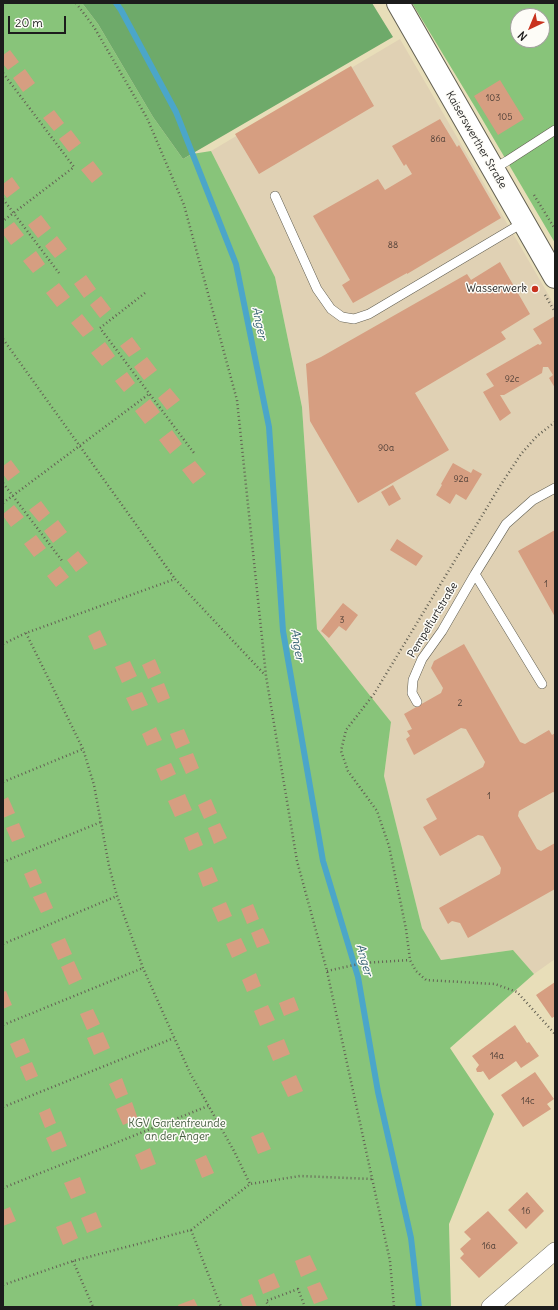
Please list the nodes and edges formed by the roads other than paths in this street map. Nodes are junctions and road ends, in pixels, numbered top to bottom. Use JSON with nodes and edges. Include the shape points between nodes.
{"nodes":[{"id":1,"x":398,"y":3,"type":"edge"},
{"id":2,"x":555,"y":130,"type":"edge"},
{"id":3,"x":493,"y":169,"type":"junction"},
{"id":4,"x":275,"y":196,"type":"dead end"},
{"id":5,"x":524,"y":222,"type":"junction"},
{"id":6,"x":555,"y":277,"type":"edge"},
{"id":7,"x":555,"y":488,"type":"edge"},
{"id":8,"x":475,"y":574,"type":"junction"},
{"id":9,"x":542,"y":684,"type":"dead end"},
{"id":10,"x":417,"y":702,"type":"dead end"},
{"id":11,"x":555,"y":1251,"type":"edge"},
{"id":12,"x":490,"y":1307,"type":"edge"}],
"edges":[{"from":1,"to":3,"type":"main road","name":"Kaiserswerther Straße"},
{"from":2,"to":3,"type":"lane"},
{"from":3,"to":5,"type":"main road","name":"Kaiserswerther Straße"},
{"from":4,"to":5,"type":"lane","via":[[318,289],[331,309],[342,317],[354,319],[369,314]]},
{"from":5,"to":6,"type":"main road","name":"Kaiserswerther Straße"},
{"from":7,"to":8,"type":"lane","name":"Pempelfurtstraße","via":[[533,500],[506,524]]},
{"from":8,"to":9,"type":"lane"},
{"from":8,"to":10,"type":"lane","name":"Pempelfurtstraße","via":[[442,631],[422,659],[413,680],[412,693]]},
{"from":11,"to":12,"type":"street"}]}
